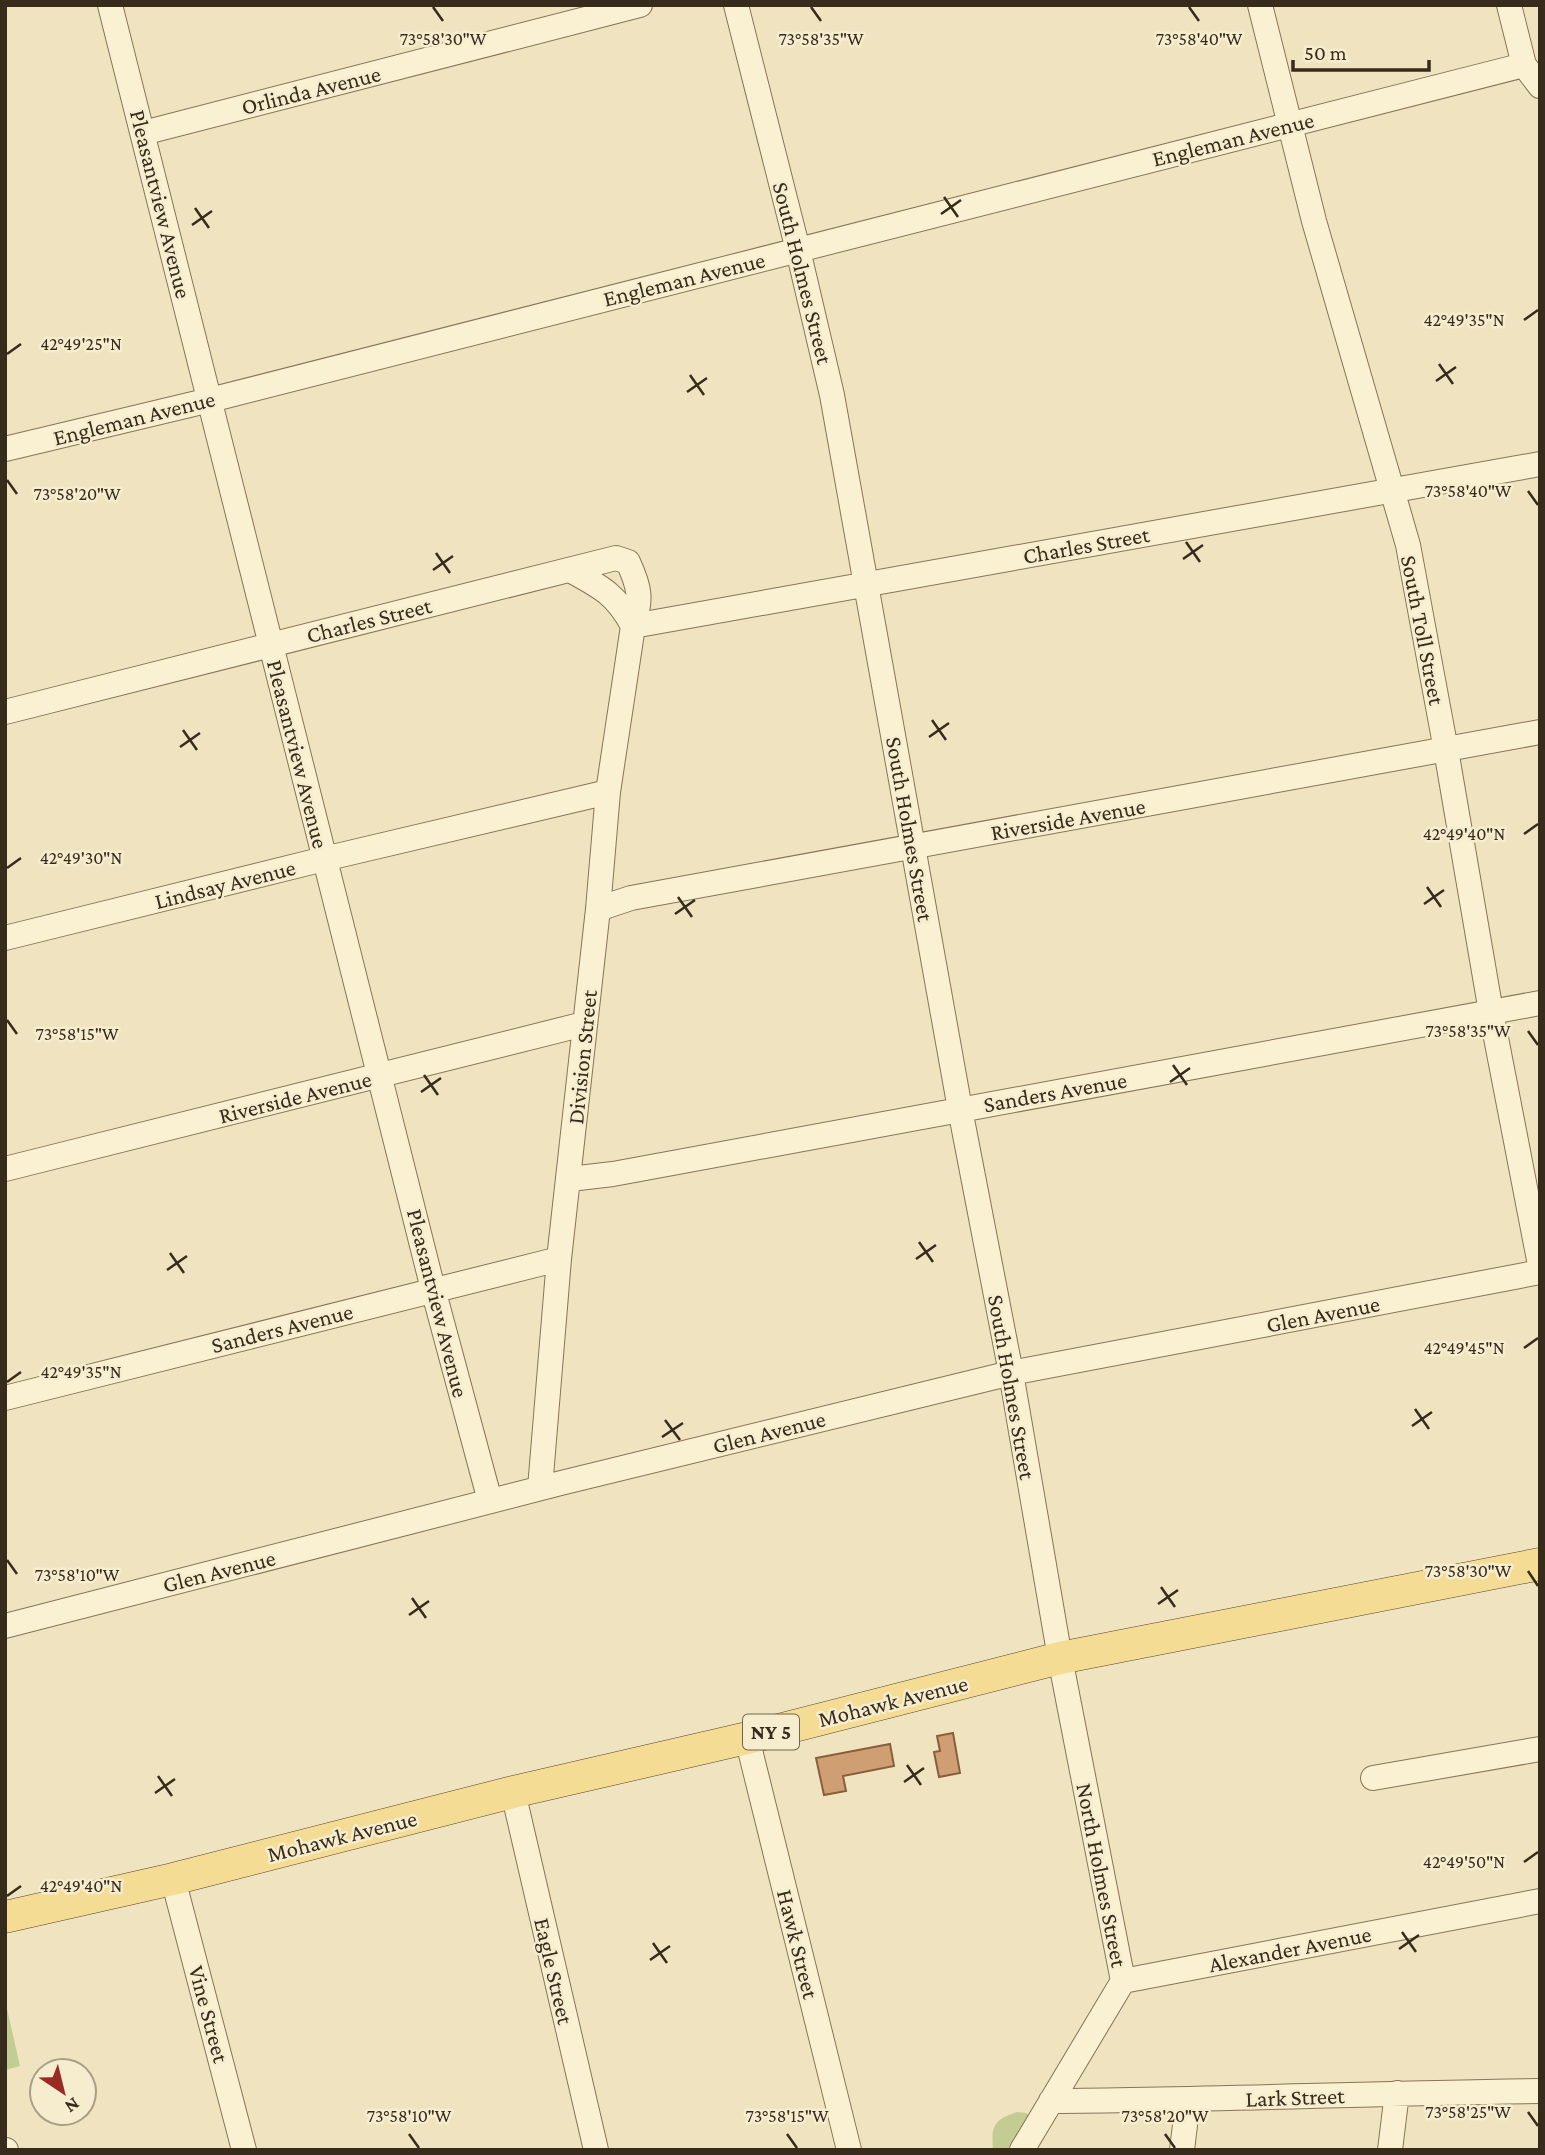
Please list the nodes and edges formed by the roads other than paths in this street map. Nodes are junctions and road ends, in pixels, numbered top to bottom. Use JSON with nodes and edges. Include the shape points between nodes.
{"nodes":[{"id":1,"x":110,"y":5,"type":"edge"},
{"id":2,"x":640,"y":5,"type":"edge"},
{"id":3,"x":736,"y":5,"type":"edge"},
{"id":4,"x":1260,"y":5,"type":"edge"},
{"id":5,"x":1508,"y":5,"type":"edge"},
{"id":6,"x":1524,"y":65,"type":"junction"},
{"id":7,"x":1540,"y":86,"type":"edge"},
{"id":8,"x":1291,"y":124,"type":"junction"},
{"id":9,"x":143,"y":133,"type":"junction"},
{"id":10,"x":798,"y":250,"type":"junction"},
{"id":11,"x":210,"y":400,"type":"junction"},
{"id":12,"x":5,"y":449,"type":"edge"},
{"id":13,"x":1540,"y":464,"type":"edge"},
{"id":14,"x":1392,"y":490,"type":"junction"},
{"id":15,"x":570,"y":570,"type":"junction"},
{"id":16,"x":866,"y":584,"type":"junction"},
{"id":17,"x":633,"y":626,"type":"junction"},
{"id":18,"x":271,"y":646,"type":"junction"},
{"id":19,"x":5,"y":712,"type":"edge"},
{"id":20,"x":1540,"y":732,"type":"edge"},
{"id":21,"x":1446,"y":750,"type":"junction"},
{"id":22,"x":608,"y":792,"type":"junction"},
{"id":23,"x":913,"y":848,"type":"junction"},
{"id":24,"x":324,"y":859,"type":"junction"},
{"id":25,"x":598,"y":909,"type":"junction"},
{"id":26,"x":5,"y":939,"type":"edge"},
{"id":27,"x":1540,"y":1003,"type":"edge"},
{"id":28,"x":1491,"y":1012,"type":"junction"},
{"id":29,"x":584,"y":1024,"type":"junction"},
{"id":30,"x":381,"y":1075,"type":"junction"},
{"id":31,"x":960,"y":1109,"type":"junction"},
{"id":32,"x":5,"y":1169,"type":"edge"},
{"id":33,"x":569,"y":1179,"type":"junction"},
{"id":34,"x":559,"y":1259,"type":"junction"},
{"id":35,"x":1540,"y":1265,"type":"edge"},
{"id":36,"x":1540,"y":1272,"type":"edge"},
{"id":37,"x":433,"y":1289,"type":"junction"},
{"id":38,"x":1011,"y":1373,"type":"junction"},
{"id":39,"x":5,"y":1398,"type":"edge"},
{"id":40,"x":540,"y":1488,"type":"junction"},
{"id":41,"x":490,"y":1502,"type":"junction"},
{"id":42,"x":1540,"y":1564,"type":"edge"},
{"id":43,"x":5,"y":1626,"type":"edge"},
{"id":44,"x":1060,"y":1658,"type":"junction"},
{"id":45,"x":747,"y":1738,"type":"junction"},
{"id":46,"x":1540,"y":1749,"type":"edge"},
{"id":47,"x":1373,"y":1778,"type":"dead end"},
{"id":48,"x":513,"y":1792,"type":"junction"},
{"id":49,"x":173,"y":1879,"type":"junction"},
{"id":50,"x":1540,"y":1901,"type":"edge"},
{"id":51,"x":5,"y":1917,"type":"edge"},
{"id":52,"x":1123,"y":1981,"type":"junction"},
{"id":53,"x":1540,"y":2091,"type":"edge"},
{"id":54,"x":1397,"y":2093,"type":"junction"},
{"id":55,"x":1188,"y":2100,"type":"junction"},
{"id":56,"x":1051,"y":2101,"type":"junction"},
{"id":57,"x":244,"y":2150,"type":"edge"},
{"id":58,"x":596,"y":2150,"type":"edge"},
{"id":59,"x":849,"y":2150,"type":"edge"},
{"id":60,"x":1022,"y":2150,"type":"edge"},
{"id":61,"x":1182,"y":2150,"type":"edge"},
{"id":62,"x":1390,"y":2150,"type":"edge"}],
"edges":[{"from":1,"to":9,"type":"street","name":"Pleasantview Avenue"},
{"from":2,"to":9,"type":"street","name":"Orlinda Avenue"},
{"from":3,"to":10,"type":"street","name":"South Holmes Street"},
{"from":4,"to":8,"type":"street","name":"South Toll Street"},
{"from":5,"to":6,"type":"street"},
{"from":6,"to":7,"type":"street"},
{"from":6,"to":8,"type":"street","name":"Engleman Avenue"},
{"from":8,"to":10,"type":"street","name":"Engleman Avenue"},
{"from":8,"to":14,"type":"street","name":"South Toll Street","via":[[1314,221]]},
{"from":9,"to":11,"type":"street","name":"Pleasantview Avenue"},
{"from":10,"to":11,"type":"street","name":"Engleman Avenue"},
{"from":10,"to":16,"type":"street","name":"South Holmes Street","via":[[832,395]]},
{"from":11,"to":12,"type":"street","name":"Engleman Avenue"},
{"from":11,"to":18,"type":"street","name":"Pleasantview Avenue"},
{"from":13,"to":14,"type":"street","name":"Charles Street"},
{"from":14,"to":16,"type":"street","name":"Charles Street"},
{"from":14,"to":21,"type":"street","name":"South Toll Street","via":[[1408,545]]},
{"from":15,"to":17,"type":"street","via":[[621,603]]},
{"from":15,"to":17,"type":"street","name":"Charles Street","via":[[616,558],[628,562],[637,581],[640,605]]},
{"from":15,"to":18,"type":"street","name":"Charles Street"},
{"from":16,"to":17,"type":"street","name":"Charles Street"},
{"from":16,"to":23,"type":"street","name":"South Holmes Street"},
{"from":17,"to":22,"type":"street","name":"Division Street"},
{"from":18,"to":19,"type":"street","name":"Charles Street"},
{"from":18,"to":24,"type":"street","name":"Pleasantview Avenue"},
{"from":20,"to":21,"type":"street","name":"Riverside Avenue"},
{"from":21,"to":23,"type":"street","name":"Riverside Avenue"},
{"from":21,"to":28,"type":"street","name":"South Toll Street"},
{"from":22,"to":24,"type":"street","name":"Lindsay Avenue"},
{"from":22,"to":25,"type":"street","name":"Division Street"},
{"from":23,"to":25,"type":"street","name":"Riverside Avenue","via":[[631,898]]},
{"from":23,"to":31,"type":"street","name":"South Holmes Street"},
{"from":24,"to":26,"type":"street","name":"Lindsay Avenue"},
{"from":24,"to":30,"type":"street","name":"Pleasantview Avenue"},
{"from":25,"to":29,"type":"street","name":"Division Street"},
{"from":27,"to":28,"type":"street","name":"Sanders Avenue"},
{"from":28,"to":31,"type":"street","name":"Sanders Avenue"},
{"from":28,"to":35,"type":"street","name":"South Toll Street"},
{"from":29,"to":30,"type":"street","name":"Riverside Avenue"},
{"from":29,"to":33,"type":"street","name":"Division Street"},
{"from":30,"to":32,"type":"street","name":"Riverside Avenue"},
{"from":30,"to":37,"type":"street","name":"Pleasantview Avenue"},
{"from":31,"to":33,"type":"street","name":"Sanders Avenue"},
{"from":31,"to":38,"type":"street","name":"South Holmes Street"},
{"from":33,"to":34,"type":"street","name":"Division Street"},
{"from":34,"to":37,"type":"street","name":"Sanders Avenue"},
{"from":34,"to":40,"type":"street","name":"Division Street"},
{"from":36,"to":38,"type":"street","name":"Glen Avenue"},
{"from":37,"to":39,"type":"street","name":"Sanders Avenue"},
{"from":37,"to":41,"type":"street","name":"Pleasantview Avenue"},
{"from":38,"to":40,"type":"street","name":"Glen Avenue"},
{"from":38,"to":44,"type":"street","name":"South Holmes Street"},
{"from":40,"to":41,"type":"street","name":"Glen Avenue"},
{"from":41,"to":43,"type":"street","name":"Glen Avenue"},
{"from":42,"to":44,"type":"main road","name":"Mohawk Avenue","number":"NY 5"},
{"from":44,"to":45,"type":"main road","name":"Mohawk Avenue","number":"NY 5"},
{"from":44,"to":52,"type":"street","name":"North Holmes Street"},
{"from":45,"to":48,"type":"main road","name":"Mohawk Avenue","number":"NY 5"},
{"from":45,"to":59,"type":"street","name":"Hawk Street"},
{"from":46,"to":47,"type":"street"},
{"from":48,"to":49,"type":"main road","name":"Mohawk Avenue","number":"NY 5"},
{"from":48,"to":58,"type":"street","name":"Eagle Street"},
{"from":49,"to":51,"type":"main road","name":"Mohawk Avenue","number":"NY 5"},
{"from":49,"to":57,"type":"street","name":"Vine Street"},
{"from":50,"to":52,"type":"street","name":"Alexander Avenue"},
{"from":52,"to":56,"type":"street","name":"North Holmes Street"},
{"from":53,"to":54,"type":"street","name":"Lark Street"},
{"from":54,"to":55,"type":"street","name":"Lark Street"},
{"from":54,"to":62,"type":"street"},
{"from":55,"to":56,"type":"street","name":"Lark Street"},
{"from":55,"to":61,"type":"street"},
{"from":56,"to":60,"type":"street","name":"North Holmes Street"}]}
